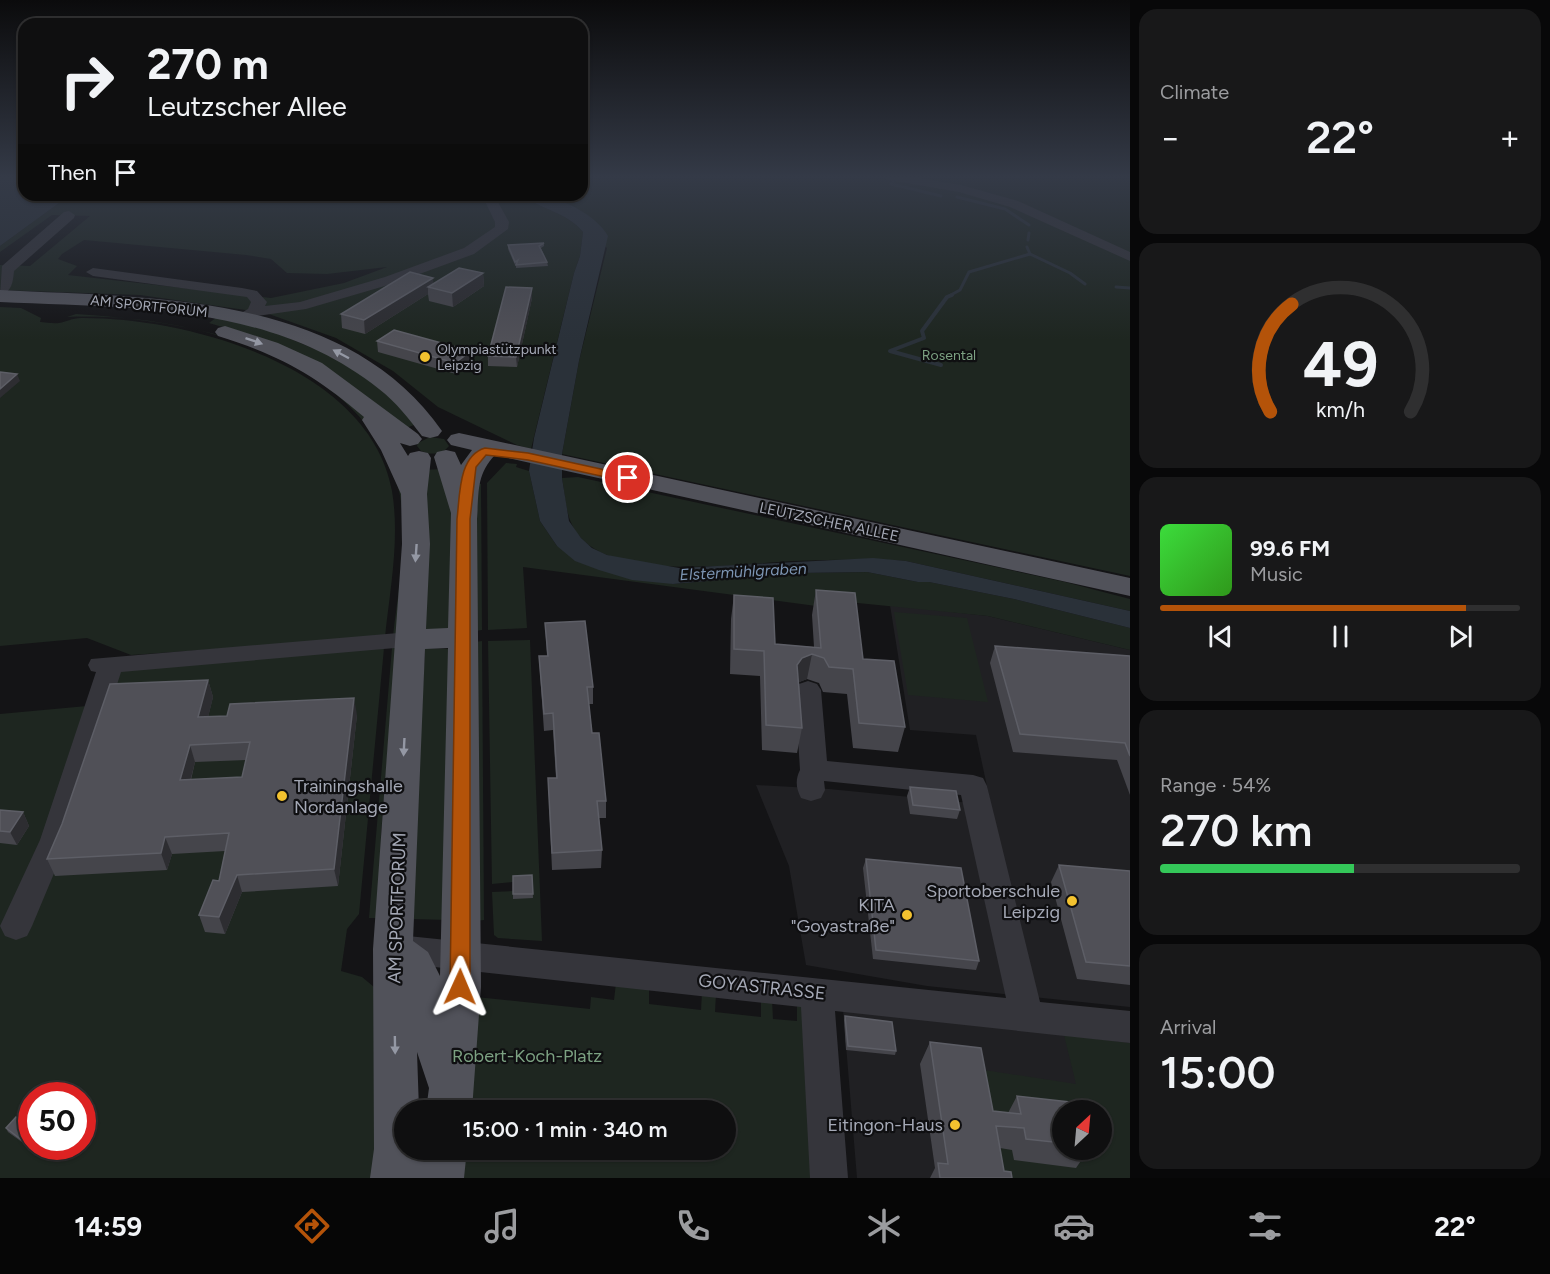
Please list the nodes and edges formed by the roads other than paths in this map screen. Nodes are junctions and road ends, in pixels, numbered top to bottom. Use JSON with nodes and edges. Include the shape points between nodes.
{"nodes":[{"id":1,"x":51,"y":231,"type":"edge"},
{"id":2,"x":498,"y":231,"type":"edge"},
{"id":3,"x":1073,"y":231,"type":"edge"},
{"id":4,"x":1130,"y":257,"type":"edge"},
{"id":5,"x":93,"y":273,"type":"dead end"},
{"id":6,"x":0,"y":294,"type":"edge"},
{"id":7,"x":0,"y":302,"type":"edge"},
{"id":8,"x":76,"y":305,"type":"junction"},
{"id":9,"x":217,"y":313,"type":"junction"},
{"id":10,"x":248,"y":315,"type":"junction"},
{"id":11,"x":198,"y":325,"type":"junction"},
{"id":12,"x":390,"y":386,"type":"junction"},
{"id":13,"x":362,"y":406,"type":"junction"},
{"id":14,"x":420,"y":442,"type":"junction"},
{"id":15,"x":454,"y":449,"type":"junction"},
{"id":16,"x":485,"y":452,"type":"junction"},
{"id":17,"x":528,"y":457,"type":"junction"},
{"id":18,"x":414,"y":494,"type":"junction"},
{"id":19,"x":464,"y":519,"type":"junction"},
{"id":20,"x":1130,"y":587,"type":"edge"},
{"id":21,"x":462,"y":637,"type":"junction"},
{"id":22,"x":410,"y":640,"type":"junction"},
{"id":23,"x":808,"y":690,"type":"dead end"},
{"id":24,"x":16,"y":926,"type":"dead end"},
{"id":25,"x":393,"y":949,"type":"junction"},
{"id":26,"x":460,"y":954,"type":"junction"},
{"id":27,"x":817,"y":993,"type":"junction"},
{"id":28,"x":1027,"y":1016,"type":"junction"},
{"id":29,"x":1130,"y":1027,"type":"edge"},
{"id":30,"x":450,"y":1100,"type":"edge"},
{"id":31,"x":450,"y":1100,"type":"edge"},
{"id":32,"x":442,"y":1160,"type":"edge"},
{"id":33,"x":394,"y":1178,"type":"edge"},
{"id":34,"x":440,"y":1178,"type":"edge"},
{"id":35,"x":829,"y":1178,"type":"edge"}],
"edges":[{"from":1,"to":6,"type":"street","via":[[13,266],[10,291]]},
{"from":2,"to":10,"type":"street","via":[[468,251],[335,297]]},
{"from":3,"to":4,"type":"street"},
{"from":5,"to":10,"type":"street","via":[[252,294],[259,302]]},
{"from":6,"to":8,"type":"main road","name":"AM SPORTFORUM"},
{"from":7,"to":8,"type":"main road","name":"AM SPORTFORUM"},
{"from":8,"to":9,"type":"main road","name":"AM SPORTFORUM","via":[[141,302]]},
{"from":8,"to":11,"type":"main road","name":"AM SPORTFORUM"},
{"from":9,"to":10,"type":"main road","name":"AM SPORTFORUM"},
{"from":9,"to":11,"type":"main road","name":"AM SPORTFORUM"},
{"from":12,"to":10,"type":"main road","name":"AM SPORTFORUM","one_way":true,"via":[[340,353]]},
{"from":11,"to":13,"type":"main road","name":"AM SPORTFORUM","one_way":true,"via":[[287,353],[326,375]]},
{"from":12,"to":14,"type":"main road","name":"AM SPORTFORUM"},
{"from":12,"to":17,"type":"main road","name":"LEUTZSCHER ALLEE","via":[[424,411]]},
{"from":13,"to":14,"type":"main road","name":"AM SPORTFORUM","via":[[388,427]]},
{"from":13,"to":18,"type":"main road","name":"AM SPORTFORUM","via":[[393,450]]},
{"from":14,"to":15,"type":"main road","via":[[452,434]]},
{"from":14,"to":18,"type":"main road","name":"AM SPORTFORUM"},
{"from":15,"to":16,"type":"main road","name":"LEUTZSCHER ALLEE"},
{"from":15,"to":17,"type":"main road","name":"LEUTZSCHER ALLEE"},
{"from":15,"to":19,"type":"main road"},
{"from":16,"to":17,"type":"main road","name":"LEUTZSCHER ALLEE"},
{"from":16,"to":19,"type":"main road","via":[[470,467]]},
{"from":17,"to":20,"type":"main road","name":"LEUTZSCHER ALLEE"},
{"from":18,"to":22,"type":"main road","name":"AM SPORTFORUM","one_way":true,"via":[[417,536]]},
{"from":19,"to":21,"type":"main road"},
{"from":21,"to":22,"type":"main road"},
{"from":21,"to":26,"type":"main road"},
{"from":22,"to":24,"type":"street","via":[[106,665],[54,840]]},
{"from":22,"to":25,"type":"main road","name":"AM SPORTFORUM","one_way":true},
{"from":23,"to":28,"type":"street","via":[[813,780],[973,786]]},
{"from":25,"to":26,"type":"street","name":"GOYASTRASSE"},
{"from":25,"to":31,"type":"main road","via":[[414,965],[424,987]]},
{"from":25,"to":33,"type":"main road","name":"AM SPORTFORUM","one_way":true,"via":[[397,1149]]},
{"from":26,"to":27,"type":"street","name":"GOYASTRASSE"},
{"from":26,"to":30,"type":"main road"},
{"from":27,"to":28,"type":"street","name":"GOYASTRASSE"},
{"from":27,"to":35,"type":"street"},
{"from":28,"to":29,"type":"street","name":"GOYASTRASSE"},
{"from":32,"to":34,"type":"main road"}]}
